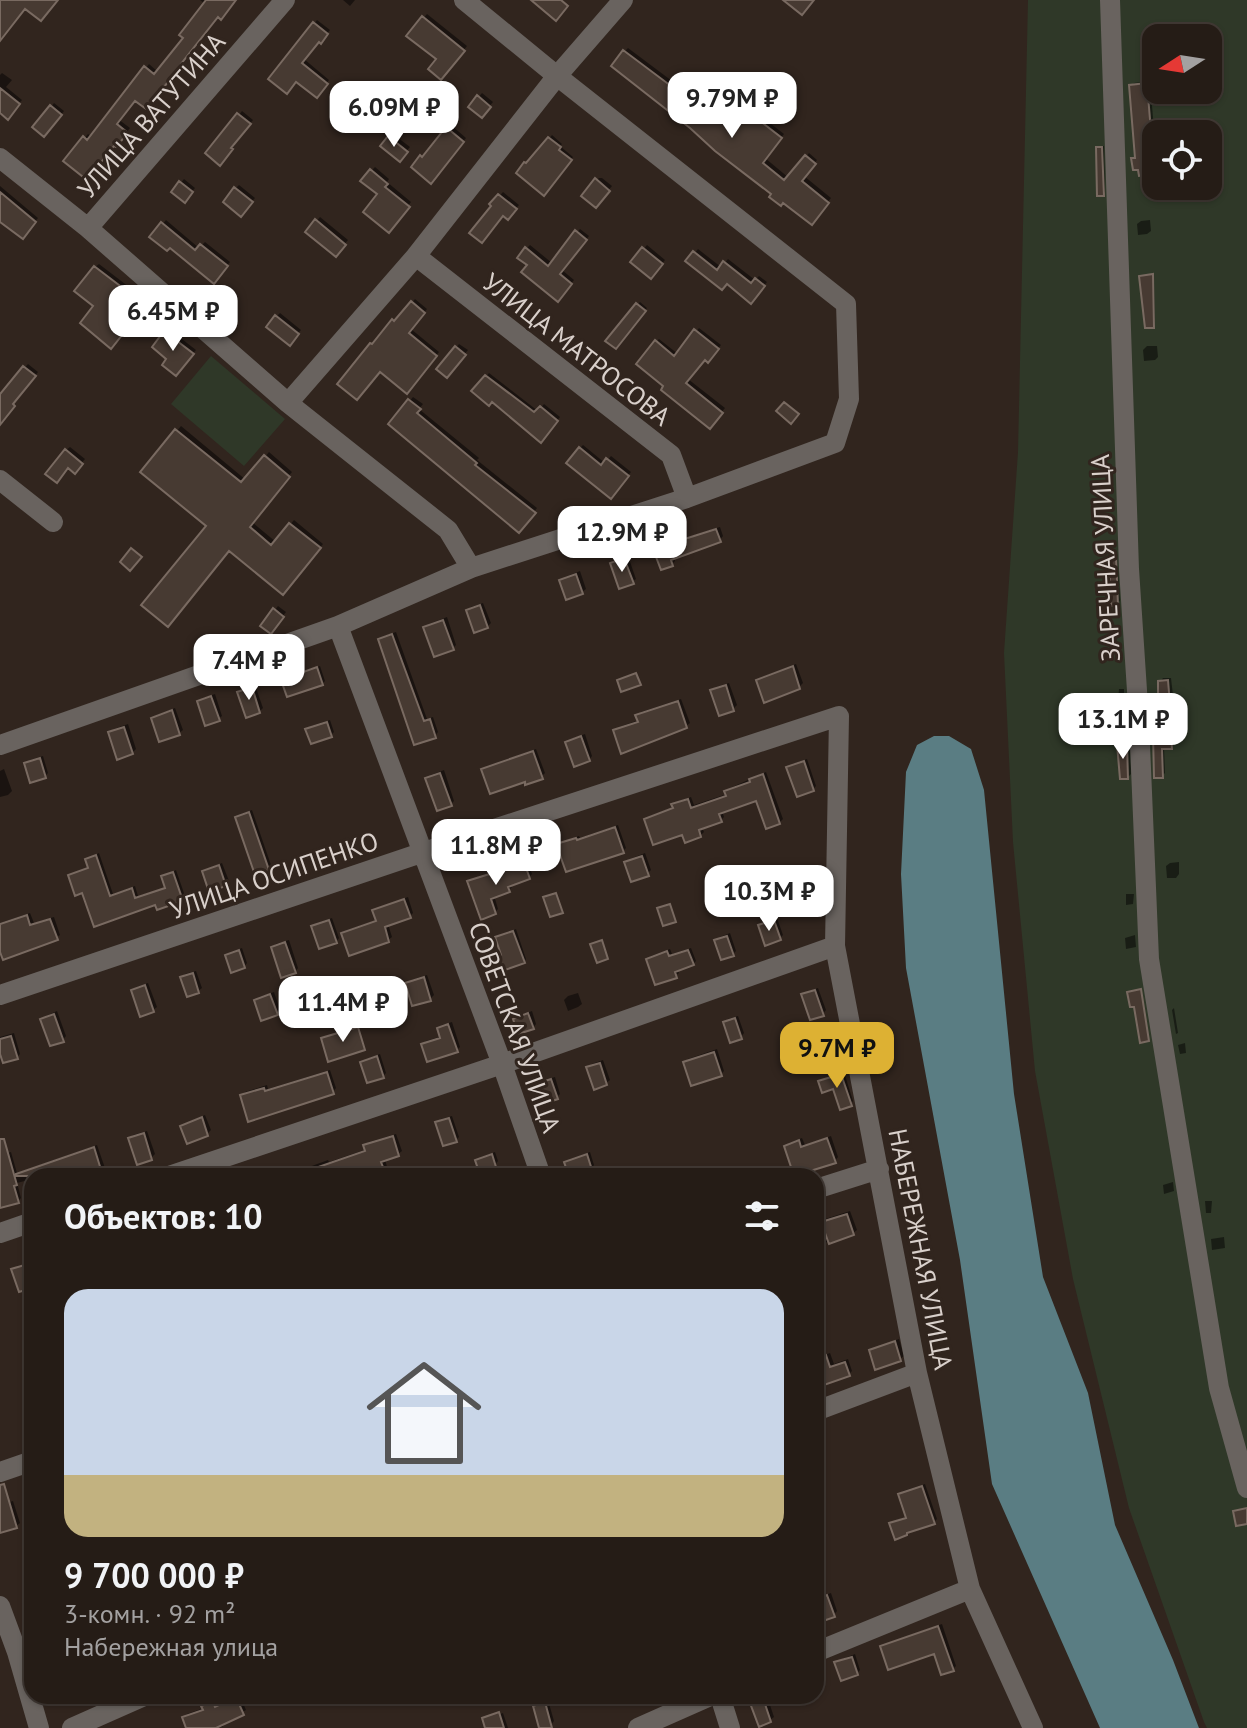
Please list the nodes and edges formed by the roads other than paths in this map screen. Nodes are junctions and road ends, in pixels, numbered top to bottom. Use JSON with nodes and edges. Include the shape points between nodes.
{"nodes":[{"id":1,"x":285,"y":0,"type":"edge"},
{"id":2,"x":464,"y":0,"type":"edge"},
{"id":3,"x":623,"y":0,"type":"edge"},
{"id":4,"x":1110,"y":0,"type":"edge"},
{"id":5,"x":557,"y":76,"type":"junction"},
{"id":6,"x":0,"y":158,"type":"edge"},
{"id":7,"x":88,"y":228,"type":"junction"},
{"id":8,"x":416,"y":256,"type":"junction"},
{"id":9,"x":288,"y":403,"type":"junction"},
{"id":10,"x":0,"y":480,"type":"edge"},
{"id":11,"x":687,"y":498,"type":"junction"},
{"id":12,"x":53,"y":522,"type":"dead end"},
{"id":13,"x":471,"y":568,"type":"junction"},
{"id":14,"x":338,"y":626,"type":"junction"},
{"id":15,"x":839,"y":716,"type":"joint"},
{"id":16,"x":0,"y":745,"type":"edge"},
{"id":17,"x":424,"y":852,"type":"junction"},
{"id":18,"x":835,"y":946,"type":"junction"},
{"id":19,"x":0,"y":995,"type":"edge"},
{"id":20,"x":502,"y":1064,"type":"junction"},
{"id":21,"x":193,"y":1168,"type":"edge"},
{"id":22,"x":538,"y":1168,"type":"edge"},
{"id":23,"x":879,"y":1169,"type":"junction"},
{"id":24,"x":824,"y":1186,"type":"edge"},
{"id":25,"x":24,"y":1225,"type":"edge"},
{"id":26,"x":0,"y":1233,"type":"edge"},
{"id":27,"x":917,"y":1373,"type":"junction"},
{"id":28,"x":824,"y":1408,"type":"edge"},
{"id":29,"x":24,"y":1464,"type":"edge"},
{"id":30,"x":0,"y":1472,"type":"edge"},
{"id":31,"x":1247,"y":1488,"type":"edge"},
{"id":32,"x":970,"y":1589,"type":"junction"},
{"id":33,"x":0,"y":1606,"type":"edge"},
{"id":34,"x":824,"y":1649,"type":"edge"},
{"id":35,"x":8,"y":1655,"type":"edge"},
{"id":36,"x":24,"y":1693,"type":"edge"},
{"id":37,"x":29,"y":1704,"type":"edge"},
{"id":38,"x":126,"y":1704,"type":"edge"},
{"id":39,"x":692,"y":1704,"type":"edge"},
{"id":40,"x":722,"y":1704,"type":"edge"},
{"id":41,"x":39,"y":1728,"type":"edge"},
{"id":42,"x":72,"y":1728,"type":"edge"},
{"id":43,"x":638,"y":1728,"type":"edge"},
{"id":44,"x":730,"y":1728,"type":"edge"},
{"id":45,"x":1033,"y":1728,"type":"edge"}],
"edges":[{"from":1,"to":7,"type":"street","name":"УЛИЦА ВАТУТИНА"},
{"from":2,"to":5,"type":"street"},
{"from":3,"to":5,"type":"street"},
{"from":4,"to":31,"type":"street","name":"ЗАРЕЧНАЯ УЛИЦА","via":[[1129,569],[1149,959],[1219,1388]]},
{"from":5,"to":8,"type":"street"},
{"from":5,"to":11,"type":"street","via":[[846,304],[849,399],[835,443]]},
{"from":6,"to":7,"type":"street"},
{"from":7,"to":9,"type":"street"},
{"from":8,"to":9,"type":"street"},
{"from":8,"to":11,"type":"street","name":"УЛИЦА МАТРОСОВА","via":[[671,455]]},
{"from":9,"to":13,"type":"street","via":[[448,530]]},
{"from":10,"to":12,"type":"street"},
{"from":11,"to":13,"type":"street"},
{"from":13,"to":14,"type":"street"},
{"from":14,"to":16,"type":"street"},
{"from":14,"to":17,"type":"street","name":"СОВЕТСКАЯ УЛИЦА"},
{"from":15,"to":17,"type":"street","name":"УЛИЦА ОСИПЕНКО"},
{"from":15,"to":18,"type":"street","name":"НАБЕРЕЖНАЯ УЛИЦА"},
{"from":17,"to":19,"type":"street","name":"УЛИЦА ОСИПЕНКО"},
{"from":17,"to":20,"type":"street","name":"СОВЕТСКАЯ УЛИЦА"},
{"from":18,"to":20,"type":"street"},
{"from":18,"to":23,"type":"street","name":"НАБЕРЕЖНАЯ УЛИЦА"},
{"from":20,"to":21,"type":"street"},
{"from":20,"to":22,"type":"street","name":"СОВЕТСКАЯ УЛИЦА"},
{"from":23,"to":24,"type":"street"},
{"from":23,"to":27,"type":"street","name":"НАБЕРЕЖНАЯ УЛИЦА"},
{"from":25,"to":26,"type":"street"},
{"from":27,"to":28,"type":"street"},
{"from":27,"to":32,"type":"street","name":"НАБЕРЕЖНАЯ УЛИЦА"},
{"from":29,"to":30,"type":"street"},
{"from":32,"to":34,"type":"street"},
{"from":32,"to":45,"type":"street","name":"НАБЕРЕЖНАЯ УЛИЦА"},
{"from":33,"to":35,"type":"street"},
{"from":35,"to":36,"type":"street"},
{"from":37,"to":41,"type":"street"},
{"from":38,"to":42,"type":"street"},
{"from":39,"to":43,"type":"street"},
{"from":40,"to":44,"type":"street"}]}
